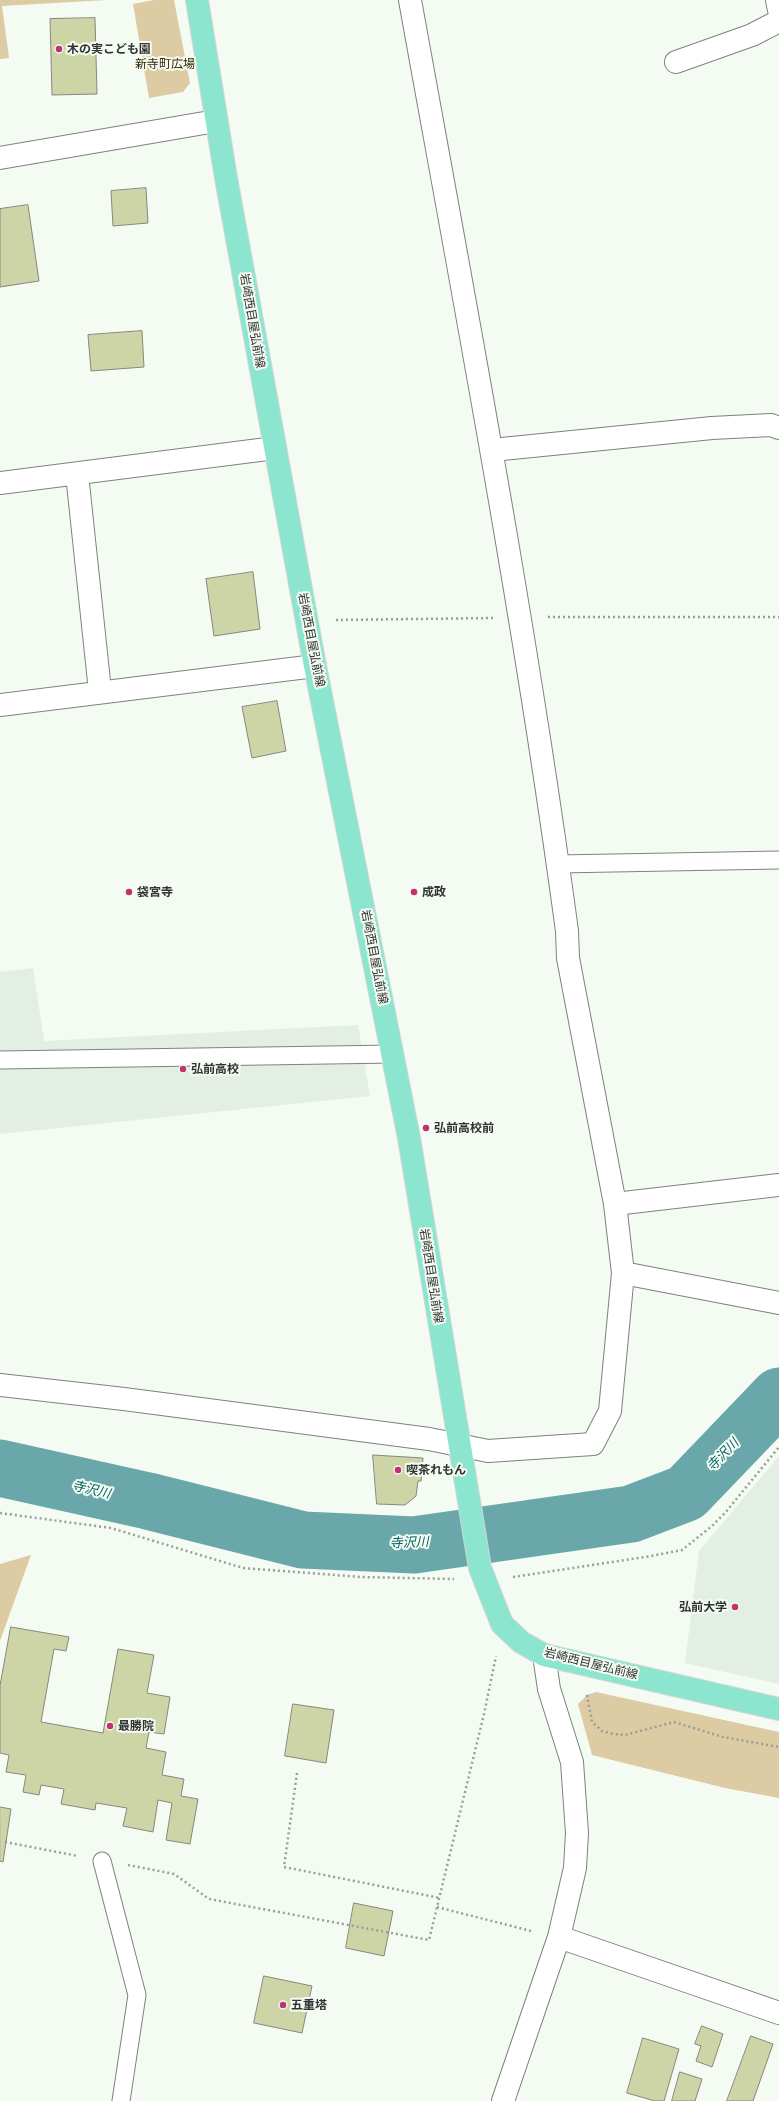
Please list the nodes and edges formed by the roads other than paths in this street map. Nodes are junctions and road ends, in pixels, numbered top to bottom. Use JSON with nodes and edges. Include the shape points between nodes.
{"nodes":[{"id":1,"x":197,"y":0,"type":"edge"},
{"id":2,"x":410,"y":0,"type":"edge"},
{"id":3,"x":777,"y":0,"type":"edge"},
{"id":4,"x":779,"y":10,"type":"edge"},
{"id":5,"x":779,"y":21,"type":"edge"},
{"id":6,"x":676,"y":62,"type":"dead end"},
{"id":7,"x":216,"y":121,"type":"junction"},
{"id":8,"x":0,"y":158,"type":"edge"},
{"id":9,"x":779,"y":428,"type":"edge"},
{"id":10,"x":275,"y":448,"type":"junction"},
{"id":11,"x":492,"y":450,"type":"junction"},
{"id":12,"x":77,"y":474,"type":"junction"},
{"id":13,"x":0,"y":483,"type":"edge"},
{"id":14,"x":315,"y":666,"type":"junction"},
{"id":15,"x":100,"y":691,"type":"junction"},
{"id":16,"x":0,"y":704,"type":"edge"},
{"id":17,"x":779,"y":860,"type":"edge"},
{"id":18,"x":558,"y":864,"type":"junction"},
{"id":19,"x":394,"y":1054,"type":"junction"},
{"id":20,"x":0,"y":1060,"type":"edge"},
{"id":21,"x":779,"y":1185,"type":"edge"},
{"id":22,"x":615,"y":1204,"type":"junction"},
{"id":23,"x":623,"y":1273,"type":"junction"},
{"id":24,"x":779,"y":1303,"type":"edge"},
{"id":25,"x":0,"y":1385,"type":"edge"},
{"id":26,"x":459,"y":1452,"type":"junction"},
{"id":27,"x":544,"y":1655,"type":"junction"},
{"id":28,"x":779,"y":1709,"type":"edge"},
{"id":29,"x":102,"y":1861,"type":"road end"},
{"id":30,"x":559,"y":1938,"type":"junction"},
{"id":31,"x":779,"y":2013,"type":"edge"},
{"id":32,"x":121,"y":2101,"type":"edge"},
{"id":33,"x":503,"y":2101,"type":"edge"}],
"edges":[{"from":1,"to":7,"type":"main road","name":"岩崎西目屋弘前線"},
{"from":2,"to":11,"type":"street"},
{"from":3,"to":4,"type":"street"},
{"from":5,"to":6,"type":"street","via":[[752,35]]},
{"from":7,"to":8,"type":"street"},
{"from":7,"to":10,"type":"main road","name":"岩崎西目屋弘前線"},
{"from":9,"to":11,"type":"street","via":[[771,425],[712,428]]},
{"from":10,"to":12,"type":"street"},
{"from":10,"to":14,"type":"main road","name":"岩崎西目屋弘前線"},
{"from":11,"to":18,"type":"street"},
{"from":12,"to":13,"type":"street"},
{"from":12,"to":15,"type":"street"},
{"from":14,"to":15,"type":"street"},
{"from":14,"to":19,"type":"main road","name":"岩崎西目屋弘前線"},
{"from":15,"to":16,"type":"street"},
{"from":17,"to":18,"type":"lane"},
{"from":18,"to":22,"type":"street","via":[[568,958]]},
{"from":19,"to":20,"type":"lane"},
{"from":19,"to":26,"type":"main road","name":"岩崎西目屋弘前線"},
{"from":21,"to":22,"type":"street"},
{"from":22,"to":23,"type":"street"},
{"from":23,"to":24,"type":"street"},
{"from":23,"to":26,"type":"street","via":[[610,1411],[592,1444]]},
{"from":25,"to":26,"type":"street","via":[[421,1438]]},
{"from":26,"to":27,"type":"main road","name":"岩崎西目屋弘前線","via":[[480,1572],[502,1624],[522,1642]]},
{"from":27,"to":28,"type":"main road","name":"岩崎西目屋弘前線"},
{"from":27,"to":30,"type":"street","via":[[549,1689],[572,1762],[577,1833],[575,1868]]},
{"from":29,"to":32,"type":"lane","via":[[138,1995]]},
{"from":30,"to":31,"type":"street"},
{"from":30,"to":33,"type":"street"}]}
